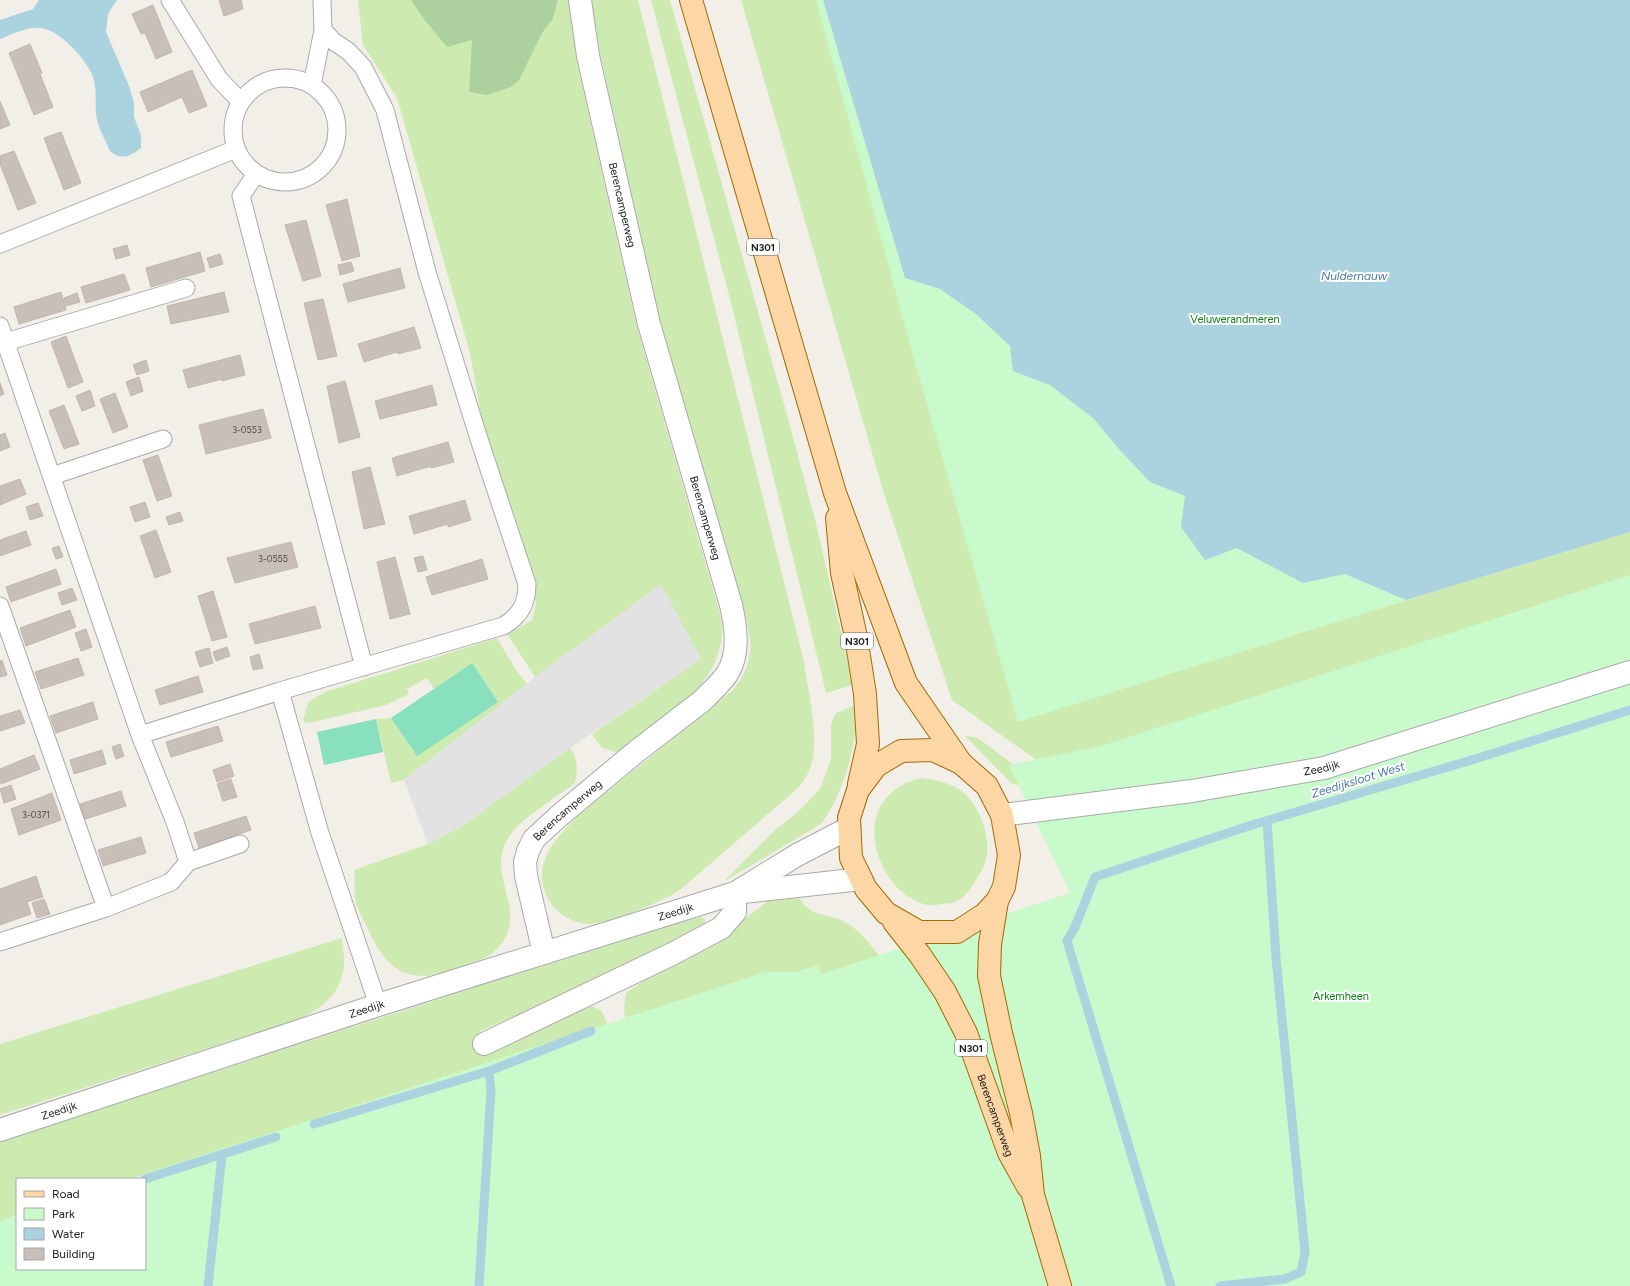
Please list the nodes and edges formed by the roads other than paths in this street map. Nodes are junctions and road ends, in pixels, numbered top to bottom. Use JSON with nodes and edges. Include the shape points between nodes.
{"nodes":[{"id":1,"x":170,"y":0,"type":"edge"},
{"id":2,"x":322,"y":0,"type":"edge"},
{"id":3,"x":580,"y":0,"type":"edge"},
{"id":4,"x":691,"y":0,"type":"edge"},
{"id":5,"x":323,"y":30,"type":"junction"},
{"id":6,"x":312,"y":85,"type":"junction"},
{"id":7,"x":241,"y":102,"type":"junction"},
{"id":8,"x":236,"y":149,"type":"junction"},
{"id":9,"x":256,"y":174,"type":"junction"},
{"id":10,"x":0,"y":244,"type":"edge"},
{"id":11,"x":186,"y":288,"type":"dead end"},
{"id":12,"x":0,"y":326,"type":"edge"},
{"id":13,"x":6,"y":342,"type":"junction"},
{"id":14,"x":163,"y":440,"type":"dead end"},
{"id":15,"x":52,"y":476,"type":"junction"},
{"id":16,"x":835,"y":493,"type":"junction"},
{"id":17,"x":0,"y":606,"type":"edge"},
{"id":18,"x":364,"y":667,"type":"junction"},
{"id":19,"x":1630,"y":672,"type":"edge"},
{"id":20,"x":280,"y":691,"type":"junction"},
{"id":21,"x":140,"y":734,"type":"junction"},
{"id":22,"x":961,"y":763,"type":"junction"},
{"id":23,"x":858,"y":790,"type":"junction"},
{"id":24,"x":1002,"y":815,"type":"junction"},
{"id":25,"x":849,"y":828,"type":"junction"},
{"id":26,"x":240,"y":844,"type":"dead end"},
{"id":27,"x":188,"y":862,"type":"junction"},
{"id":28,"x":861,"y":880,"type":"junction"},
{"id":29,"x":735,"y":893,"type":"junction"},
{"id":30,"x":997,"y":901,"type":"junction"},
{"id":31,"x":106,"y":908,"type":"junction"},
{"id":32,"x":886,"y":913,"type":"junction"},
{"id":33,"x":0,"y":942,"type":"edge"},
{"id":34,"x":544,"y":953,"type":"junction"},
{"id":35,"x":378,"y":1005,"type":"junction"},
{"id":36,"x":484,"y":1044,"type":"dead end"},
{"id":37,"x":0,"y":1130,"type":"edge"},
{"id":38,"x":1033,"y":1195,"type":"junction"},
{"id":39,"x":1060,"y":1286,"type":"edge"}],
"edges":[{"from":1,"to":7,"type":"lane","via":[[218,79]]},
{"from":2,"to":5,"type":"lane"},
{"from":3,"to":34,"type":"street","name":"Berencamperweg","via":[[588,56],[649,324],[731,605],[736,638],[728,673],[702,701],[534,839],[525,862],[526,876]]},
{"from":4,"to":16,"type":"main road","number":"N301"},
{"from":5,"to":6,"type":"lane"},
{"from":5,"to":18,"type":"lane","via":[[333,41],[348,50],[363,67],[385,110],[427,272],[527,584],[525,603],[521,612],[503,626]]},
{"from":6,"to":7,"type":"lane","via":[[298,80],[266,82],[252,90]]},
{"from":6,"to":9,"type":"lane","via":[[325,98],[333,112],[335,143],[328,158],[317,170],[303,179],[287,182],[271,180]]},
{"from":7,"to":8,"type":"lane","via":[[234,117]]},
{"from":8,"to":9,"type":"lane","via":[[244,163]]},
{"from":8,"to":10,"type":"lane"},
{"from":9,"to":18,"type":"lane","via":[[241,196]]},
{"from":11,"to":13,"type":"lane"},
{"from":12,"to":13,"type":"lane"},
{"from":13,"to":15,"type":"lane"},
{"from":14,"to":15,"type":"lane"},
{"from":15,"to":21,"type":"lane"},
{"from":16,"to":22,"type":"main road","number":"N301","via":[[906,684]]},
{"from":16,"to":23,"type":"main road","number":"N301","via":[[842,573],[865,694],[868,744]]},
{"from":17,"to":31,"type":"lane"},
{"from":18,"to":20,"type":"lane"},
{"from":19,"to":24,"type":"street","name":"Zeedijk","via":[[1324,768],[1192,791]]},
{"from":20,"to":21,"type":"lane"},
{"from":20,"to":35,"type":"lane","via":[[320,833]]},
{"from":21,"to":27,"type":"lane"},
{"from":22,"to":23,"type":"main road","via":[[933,750],[901,751],[876,766]]},
{"from":22,"to":24,"type":"main road","via":[[987,786]]},
{"from":23,"to":25,"type":"main road","name":"Berencamperweg","via":[[849,818]]},
{"from":24,"to":30,"type":"main road","via":[[1009,855],[1004,887]]},
{"from":25,"to":28,"type":"main road","name":"Berencamperweg","via":[[851,858]]},
{"from":25,"to":29,"type":"street","name":"Zeedijk","via":[[797,855]]},
{"from":26,"to":27,"type":"lane"},
{"from":27,"to":31,"type":"lane","via":[[171,882]]},
{"from":28,"to":29,"type":"street","name":"Zeedijk"},
{"from":28,"to":32,"type":"main road","name":"Berencamperweg"},
{"from":29,"to":34,"type":"street","name":"Zeedijk"},
{"from":29,"to":36,"type":"street","via":[[735,912],[720,928],[672,954]]},
{"from":30,"to":32,"type":"main road","via":[[985,914],[957,932],[920,932]]},
{"from":30,"to":38,"type":"main road","name":"Berencamperweg","number":"N301","via":[[990,944],[989,976],[1021,1113]]},
{"from":31,"to":33,"type":"lane"},
{"from":32,"to":38,"type":"main road","name":"Berencamperweg","number":"N301","via":[[920,955],[945,992],[966,1033],[1009,1153]]},
{"from":34,"to":35,"type":"street","name":"Zeedijk"},
{"from":35,"to":37,"type":"street","name":"Zeedijk"},
{"from":38,"to":39,"type":"main road","name":"Berencamperweg","number":"N301"}]}
